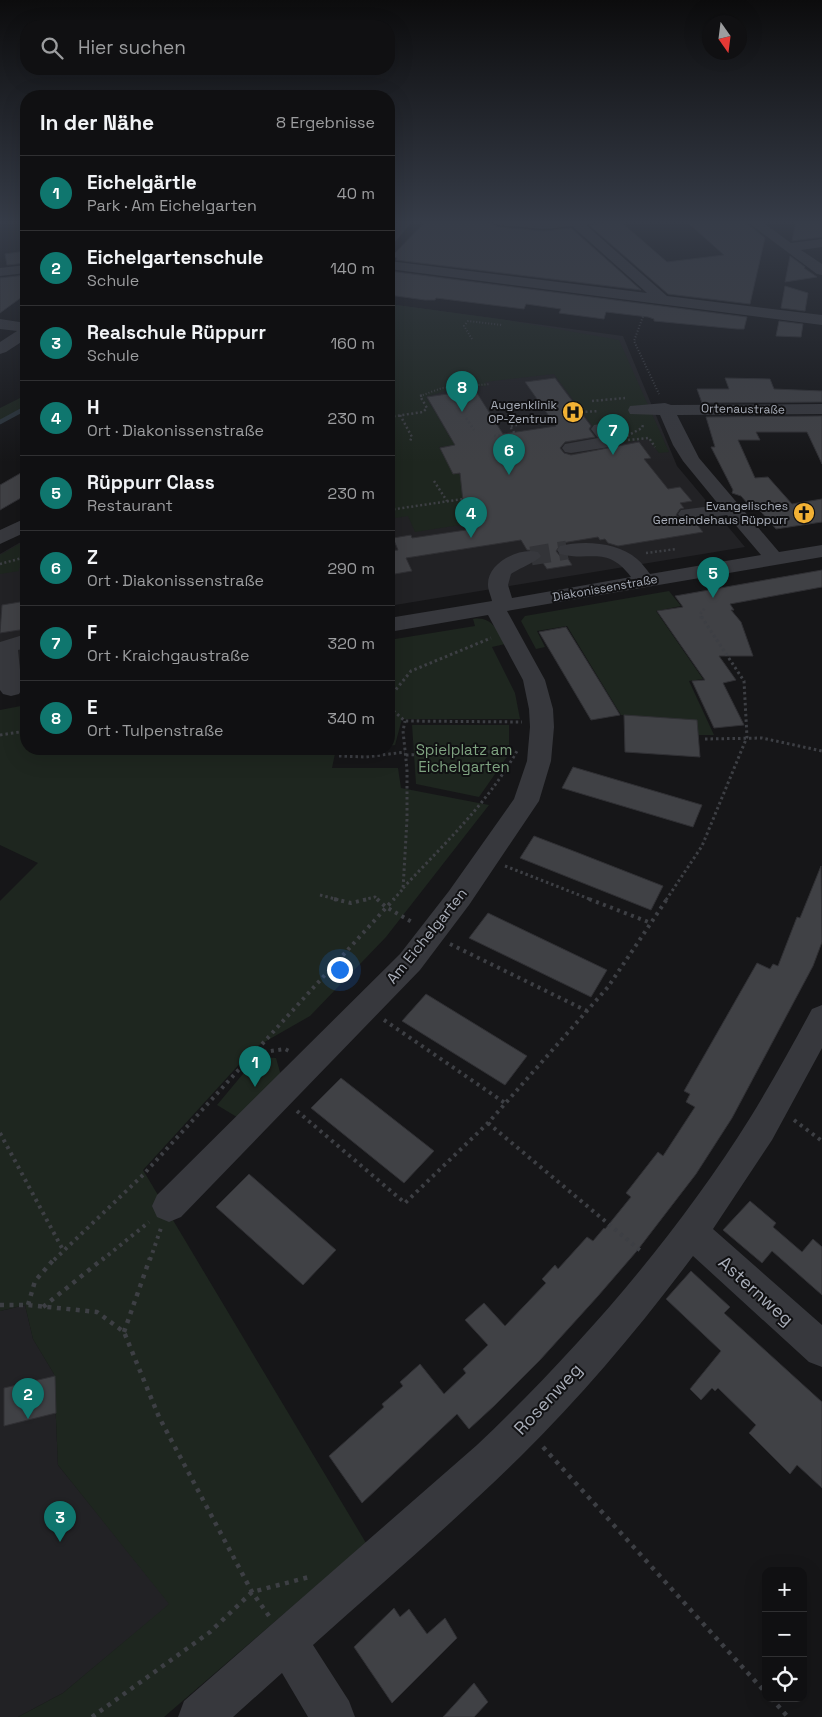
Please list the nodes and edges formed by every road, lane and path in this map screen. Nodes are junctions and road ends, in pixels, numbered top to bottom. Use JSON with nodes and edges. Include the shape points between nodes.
{"nodes":[{"id":1,"x":655,"y":301,"type":"edge"},
{"id":2,"x":673,"y":301,"type":"edge"},
{"id":3,"x":822,"y":320,"type":"edge"},
{"id":4,"x":0,"y":324,"type":"edge"},
{"id":5,"x":502,"y":325,"type":"dead end"},
{"id":6,"x":20,"y":329,"type":"edge"},
{"id":7,"x":20,"y":334,"type":"edge"},
{"id":8,"x":472,"y":339,"type":"dead end"},
{"id":9,"x":0,"y":349,"type":"edge"},
{"id":10,"x":490,"y":384,"type":"dead end"},
{"id":11,"x":592,"y":401,"type":"dead end"},
{"id":12,"x":665,"y":408,"type":"junction"},
{"id":13,"x":638,"y":409,"type":"junction"},
{"id":14,"x":822,"y":410,"type":"edge"},
{"id":15,"x":581,"y":412,"type":"dead end"},
{"id":16,"x":400,"y":415,"type":"junction"},
{"id":17,"x":395,"y":416,"type":"edge"},
{"id":18,"x":466,"y":418,"type":"dead end"},
{"id":19,"x":600,"y":420,"type":"joint"},
{"id":20,"x":517,"y":425,"type":"dead end"},
{"id":21,"x":474,"y":430,"type":"dead end"},
{"id":22,"x":494,"y":436,"type":"dead end"},
{"id":23,"x":410,"y":441,"type":"dead end"},
{"id":24,"x":655,"y":447,"type":"dead end"},
{"id":25,"x":571,"y":448,"type":"dead end"},
{"id":26,"x":434,"y":482,"type":"dead end"},
{"id":27,"x":462,"y":499,"type":"dead end"},
{"id":28,"x":447,"y":501,"type":"junction"},
{"id":29,"x":395,"y":509,"type":"edge"},
{"id":30,"x":733,"y":509,"type":"junction"},
{"id":31,"x":688,"y":514,"type":"dead end"},
{"id":32,"x":20,"y":527,"type":"edge"},
{"id":33,"x":0,"y":538,"type":"edge"},
{"id":34,"x":677,"y":548,"type":"dead end"},
{"id":35,"x":643,"y":553,"type":"dead end"},
{"id":36,"x":821,"y":553,"type":"edge"},
{"id":37,"x":568,"y":555,"type":"tunnel mouth"},
{"id":38,"x":20,"y":559,"type":"edge"},
{"id":39,"x":537,"y":560,"type":"tunnel mouth"},
{"id":40,"x":775,"y":560,"type":"junction"},
{"id":41,"x":0,"y":564,"type":"edge"},
{"id":42,"x":645,"y":582,"type":"junction"},
{"id":43,"x":499,"y":606,"type":"junction"},
{"id":44,"x":705,"y":608,"type":"dead end"},
{"id":45,"x":395,"y":624,"type":"edge"},
{"id":46,"x":509,"y":633,"type":"junction"},
{"id":47,"x":20,"y":642,"type":"edge"},
{"id":48,"x":12,"y":688,"type":"edge"},
{"id":49,"x":395,"y":690,"type":"edge"},
{"id":50,"x":395,"y":712,"type":"edge"},
{"id":51,"x":405,"y":721,"type":"junction"},
{"id":52,"x":538,"y":722,"type":"junction"},
{"id":53,"x":20,"y":732,"type":"edge"},
{"id":54,"x":0,"y":736,"type":"edge"},
{"id":55,"x":747,"y":737,"type":"junction"},
{"id":56,"x":705,"y":739,"type":"dead end"},
{"id":57,"x":517,"y":750,"type":"junction"},
{"id":58,"x":822,"y":751,"type":"edge"},
{"id":59,"x":406,"y":754,"type":"junction"},
{"id":60,"x":393,"y":755,"type":"edge"},
{"id":61,"x":395,"y":755,"type":"edge"},
{"id":62,"x":339,"y":756,"type":"dead end"},
{"id":63,"x":486,"y":859,"type":"junction"},
{"id":64,"x":403,"y":889,"type":"junction"},
{"id":65,"x":320,"y":895,"type":"dead end"},
{"id":66,"x":386,"y":908,"type":"junction"},
{"id":67,"x":652,"y":923,"type":"junction"},
{"id":68,"x":432,"y":934,"type":"junction"},
{"id":69,"x":367,"y":1008,"type":"junction"},
{"id":70,"x":587,"y":1011,"type":"junction"},
{"id":71,"x":822,"y":1018,"type":"edge"},
{"id":72,"x":285,"y":1048,"type":"dead end"},
{"id":73,"x":255,"y":1054,"type":"junction"},
{"id":74,"x":280,"y":1096,"type":"junction"},
{"id":75,"x":505,"y":1103,"type":"junction"},
{"id":76,"x":776,"y":1107,"type":"junction"},
{"id":77,"x":488,"y":1123,"type":"junction"},
{"id":78,"x":0,"y":1133,"type":"edge"},
{"id":79,"x":822,"y":1141,"type":"edge"},
{"id":80,"x":169,"y":1206,"type":"junction"},
{"id":81,"x":691,"y":1232,"type":"junction"},
{"id":82,"x":63,"y":1250,"type":"junction"},
{"id":83,"x":662,"y":1268,"type":"junction"},
{"id":84,"x":0,"y":1305,"type":"edge"},
{"id":85,"x":28,"y":1305,"type":"junction"},
{"id":86,"x":43,"y":1307,"type":"junction"},
{"id":87,"x":124,"y":1332,"type":"junction"},
{"id":88,"x":822,"y":1350,"type":"edge"},
{"id":89,"x":524,"y":1426,"type":"junction"},
{"id":90,"x":252,"y":1592,"type":"junction"},
{"id":91,"x":286,"y":1641,"type":"junction"},
{"id":92,"x":762,"y":1688,"type":"edge"},
{"id":93,"x":775,"y":1702,"type":"edge"},
{"id":94,"x":92,"y":1717,"type":"edge"},
{"id":95,"x":200,"y":1717,"type":"edge"},
{"id":96,"x":333,"y":1717,"type":"edge"},
{"id":97,"x":788,"y":1717,"type":"edge"}],
"edges":[{"from":1,"to":12,"type":"path","via":[[634,341]]},
{"from":2,"to":3,"type":"street"},
{"from":4,"to":6,"type":"street"},
{"from":5,"to":8,"type":"path","via":[[468,321],[464,326]]},
{"from":7,"to":9,"type":"street"},
{"from":10,"to":16,"type":"path","via":[[442,388],[420,396],[427,408],[423,412]]},
{"from":11,"to":13,"type":"path"},
{"from":12,"to":13,"type":"street","name":"Ortenaustraße"},
{"from":12,"to":14,"type":"street","name":"Ortenaustraße"},
{"from":12,"to":30,"type":"street","via":[[692,461]]},
{"from":13,"to":24,"type":"path","via":[[642,428],[624,438],[649,438]]},
{"from":15,"to":19,"type":"path"},
{"from":16,"to":17,"type":"path"},
{"from":16,"to":23,"type":"path","via":[[412,437]]},
{"from":18,"to":21,"type":"path"},
{"from":19,"to":25,"type":"street","via":[[610,442]]},
{"from":20,"to":22,"type":"path","via":[[510,426],[515,434]]},
{"from":26,"to":28,"type":"path"},
{"from":27,"to":28,"type":"path"},
{"from":28,"to":29,"type":"path"},
{"from":30,"to":31,"type":"street"},
{"from":30,"to":40,"type":"street"},
{"from":32,"to":33,"type":"street"},
{"from":34,"to":35,"type":"path"},
{"from":36,"to":40,"type":"street","name":"Diakonissenstraße"},
{"from":37,"to":42,"type":"street"},
{"from":38,"to":41,"type":"path"},
{"from":39,"to":43,"type":"street","via":[[518,578]]},
{"from":40,"to":42,"type":"street","name":"Diakonissenstraße"},
{"from":42,"to":43,"type":"street","name":"Diakonissenstraße"},
{"from":43,"to":45,"type":"street","name":"Diakonissenstraße"},
{"from":43,"to":46,"type":"street","name":"Am Eichelgarten"},
{"from":44,"to":55,"type":"path","via":[[700,614],[702,622],[744,681]]},
{"from":46,"to":49,"type":"path","via":[[487,638],[411,670]]},
{"from":46,"to":52,"type":"street","name":"Am Eichelgarten","via":[[534,680]]},
{"from":47,"to":48,"type":"street","via":[[8,648]]},
{"from":50,"to":51,"type":"path"},
{"from":51,"to":52,"type":"path"},
{"from":51,"to":59,"type":"path"},
{"from":52,"to":57,"type":"path"},
{"from":52,"to":63,"type":"street","name":"Am Eichelgarten","via":[[539,761],[526,801]]},
{"from":53,"to":54,"type":"path"},
{"from":55,"to":56,"type":"path"},
{"from":55,"to":58,"type":"path"},
{"from":55,"to":67,"type":"path","via":[[702,846]]},
{"from":57,"to":59,"type":"path"},
{"from":57,"to":64,"type":"path","via":[[505,775],[485,800]]},
{"from":59,"to":61,"type":"path"},
{"from":59,"to":64,"type":"path","via":[[408,819]]},
{"from":60,"to":62,"type":"path"},
{"from":63,"to":67,"type":"path"},
{"from":63,"to":68,"type":"street","name":"Am Eichelgarten"},
{"from":64,"to":66,"type":"path"},
{"from":65,"to":66,"type":"path","via":[[350,903],[375,897]]},
{"from":66,"to":68,"type":"path"},
{"from":66,"to":73,"type":"path"},
{"from":67,"to":70,"type":"path","via":[[608,987]]},
{"from":68,"to":69,"type":"street","name":"Am Eichelgarten"},
{"from":68,"to":70,"type":"path"},
{"from":69,"to":74,"type":"street","name":"Am Eichelgarten"},
{"from":69,"to":75,"type":"path"},
{"from":70,"to":75,"type":"path"},
{"from":71,"to":76,"type":"street","name":"Rosenweg"},
{"from":72,"to":73,"type":"path"},
{"from":73,"to":82,"type":"path","via":[[143,1175]]},
{"from":74,"to":77,"type":"path","via":[[405,1203]]},
{"from":74,"to":80,"type":"street","name":"Am Eichelgarten"},
{"from":75,"to":77,"type":"path"},
{"from":76,"to":79,"type":"path"},
{"from":76,"to":81,"type":"street","name":"Rosenweg"},
{"from":77,"to":83,"type":"path"},
{"from":78,"to":82,"type":"path"},
{"from":80,"to":86,"type":"path"},
{"from":80,"to":87,"type":"path"},
{"from":81,"to":83,"type":"street","name":"Rosenweg"},
{"from":81,"to":88,"type":"street","name":"Asternweg"},
{"from":82,"to":85,"type":"path","via":[[36,1281]]},
{"from":83,"to":89,"type":"street","name":"Rosenweg","via":[[613,1329]]},
{"from":84,"to":85,"type":"path"},
{"from":85,"to":86,"type":"path"},
{"from":86,"to":87,"type":"path","via":[[97,1312]]},
{"from":87,"to":90,"type":"path","via":[[159,1417]]},
{"from":89,"to":91,"type":"street","name":"Rosenweg","via":[[472,1477]]},
{"from":89,"to":92,"type":"path"},
{"from":90,"to":91,"type":"path"},
{"from":90,"to":94,"type":"path","via":[[210,1632]]},
{"from":91,"to":95,"type":"street","name":"Rosenweg"},
{"from":91,"to":96,"type":"street"},
{"from":93,"to":97,"type":"path"}]}
